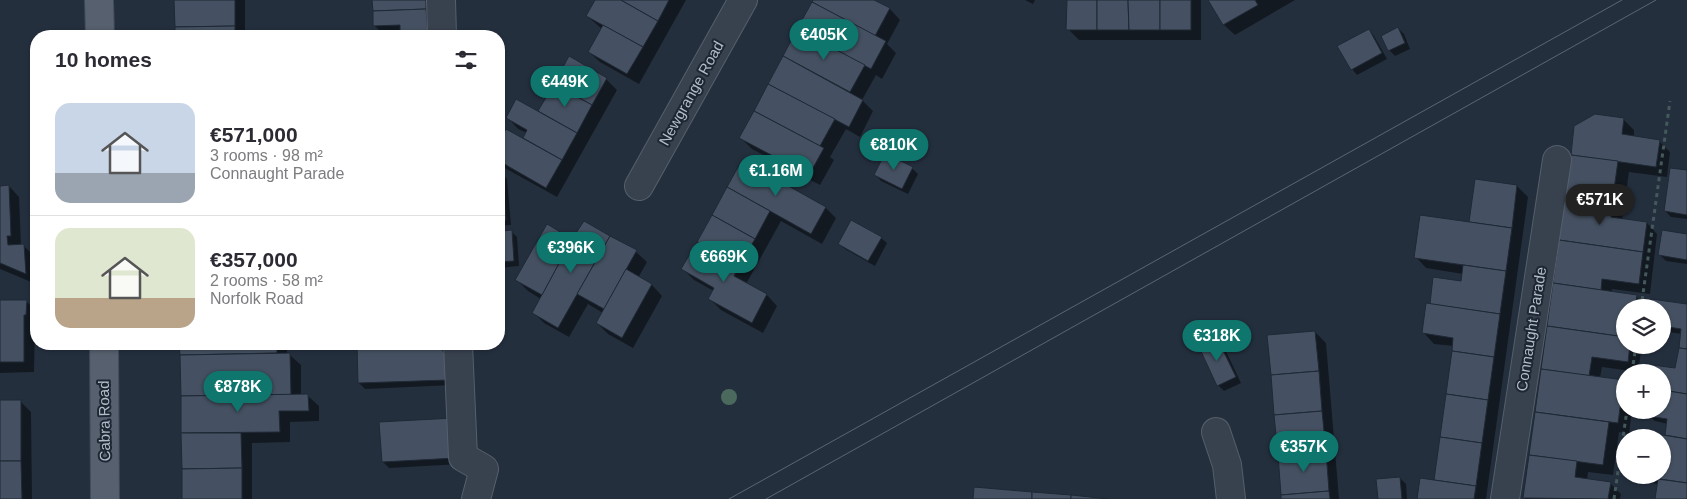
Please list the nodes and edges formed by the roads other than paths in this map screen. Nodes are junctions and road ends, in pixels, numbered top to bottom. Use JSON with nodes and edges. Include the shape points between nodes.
{"nodes":[{"id":1,"x":99,"y":0,"type":"edge"},
{"id":2,"x":441,"y":0,"type":"edge"},
{"id":3,"x":742,"y":0,"type":"edge"},
{"id":4,"x":100,"y":30,"type":"edge"},
{"id":5,"x":442,"y":30,"type":"edge"},
{"id":6,"x":1557,"y":160,"type":"dead end"},
{"id":7,"x":639,"y":186,"type":"dead end"},
{"id":8,"x":104,"y":350,"type":"edge"},
{"id":9,"x":458,"y":350,"type":"edge"},
{"id":10,"x":1216,"y":432,"type":"dead end"},
{"id":11,"x":105,"y":499,"type":"edge"},
{"id":12,"x":476,"y":499,"type":"edge"},
{"id":13,"x":1231,"y":499,"type":"edge"},
{"id":14,"x":1505,"y":499,"type":"edge"}],
"edges":[{"from":1,"to":4,"type":"main road"},
{"from":2,"to":5,"type":"street"},
{"from":3,"to":7,"type":"street","name":"Newgrange Road"},
{"from":6,"to":14,"type":"street","name":"Connaught Parade"},
{"from":8,"to":11,"type":"main road","name":"Cabra Road"},
{"from":9,"to":12,"type":"street","via":[[463,458],[484,469]]},
{"from":10,"to":13,"type":"street","via":[[1227,465]]}]}
